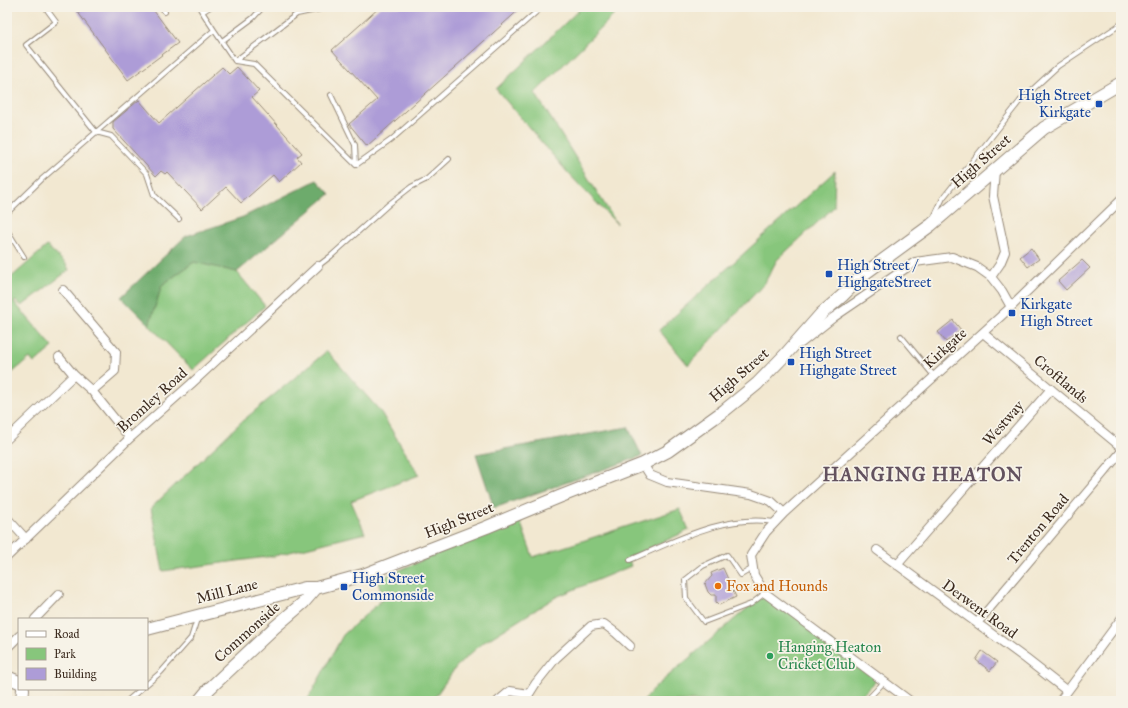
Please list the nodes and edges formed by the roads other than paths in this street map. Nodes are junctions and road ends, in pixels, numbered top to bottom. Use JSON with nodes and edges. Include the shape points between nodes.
{"nodes":[{"id":1,"x":45,"y":7,"type":"edge"},
{"id":2,"x":161,"y":7,"type":"edge"},
{"id":3,"x":199,"y":7,"type":"edge"},
{"id":4,"x":210,"y":7,"type":"edge"},
{"id":5,"x":263,"y":7,"type":"edge"},
{"id":6,"x":330,"y":7,"type":"edge"},
{"id":7,"x":541,"y":7,"type":"edge"},
{"id":8,"x":164,"y":12,"type":"dead end"},
{"id":9,"x":202,"y":12,"type":"junction"},
{"id":10,"x":1121,"y":24,"type":"edge"},
{"id":11,"x":214,"y":30,"type":"junction"},
{"id":12,"x":222,"y":41,"type":"junction"},
{"id":13,"x":235,"y":61,"type":"junction"},
{"id":14,"x":1121,"y":83,"type":"edge"},
{"id":15,"x":331,"y":95,"type":"dead end"},
{"id":16,"x":96,"y":132,"type":"junction"},
{"id":17,"x":449,"y":159,"type":"dead end"},
{"id":18,"x":356,"y":165,"type":"junction"},
{"id":19,"x":995,"y":170,"type":"junction"},
{"id":20,"x":1121,"y":200,"type":"edge"},
{"id":21,"x":7,"y":213,"type":"edge"},
{"id":22,"x":179,"y":219,"type":"dead end"},
{"id":23,"x":931,"y":225,"type":"junction"},
{"id":24,"x":7,"y":230,"type":"edge"},
{"id":25,"x":24,"y":257,"type":"dead end"},
{"id":26,"x":318,"y":266,"type":"joint"},
{"id":27,"x":991,"y":277,"type":"junction"},
{"id":28,"x":64,"y":287,"type":"dead end"},
{"id":29,"x":1011,"y":307,"type":"junction"},
{"id":30,"x":983,"y":333,"type":"junction"},
{"id":31,"x":901,"y":336,"type":"dead end"},
{"id":32,"x":785,"y":355,"type":"junction"},
{"id":33,"x":59,"y":357,"type":"dead end"},
{"id":34,"x":74,"y":375,"type":"junction"},
{"id":35,"x":934,"y":377,"type":"junction"},
{"id":36,"x":1051,"y":389,"type":"junction"},
{"id":37,"x":92,"y":391,"type":"junction"},
{"id":38,"x":8,"y":436,"type":"edge"},
{"id":39,"x":130,"y":438,"type":"junction"},
{"id":40,"x":1121,"y":447,"type":"edge"},
{"id":41,"x":1121,"y":452,"type":"edge"},
{"id":42,"x":643,"y":464,"type":"junction"},
{"id":43,"x":784,"y":512,"type":"junction"},
{"id":44,"x":7,"y":518,"type":"edge"},
{"id":45,"x":774,"y":522,"type":"junction"},
{"id":46,"x":26,"y":539,"type":"junction"},
{"id":47,"x":877,"y":550,"type":"dead end"},
{"id":48,"x":7,"y":557,"type":"edge"},
{"id":49,"x":630,"y":560,"type":"dead end"},
{"id":50,"x":896,"y":565,"type":"junction"},
{"id":51,"x":753,"y":568,"type":"junction"},
{"id":52,"x":316,"y":588,"type":"junction"},
{"id":53,"x":765,"y":593,"type":"junction"},
{"id":54,"x":59,"y":594,"type":"dead end"},
{"id":55,"x":198,"y":615,"type":"junction"},
{"id":56,"x":36,"y":618,"type":"edge"},
{"id":57,"x":1121,"y":619,"type":"edge"},
{"id":58,"x":977,"y":623,"type":"junction"},
{"id":59,"x":148,"y":629,"type":"edge"},
{"id":60,"x":18,"y":637,"type":"edge"},
{"id":61,"x":630,"y":646,"type":"dead end"},
{"id":62,"x":7,"y":648,"type":"edge"},
{"id":63,"x":7,"y":677,"type":"edge"},
{"id":64,"x":18,"y":682,"type":"edge"},
{"id":65,"x":884,"y":682,"type":"junction"},
{"id":66,"x":148,"y":683,"type":"edge"},
{"id":67,"x":23,"y":690,"type":"edge"},
{"id":68,"x":140,"y":690,"type":"edge"},
{"id":69,"x":1067,"y":691,"type":"junction"},
{"id":70,"x":531,"y":697,"type":"edge"},
{"id":71,"x":22,"y":701,"type":"edge"},
{"id":72,"x":127,"y":701,"type":"edge"},
{"id":73,"x":199,"y":701,"type":"edge"},
{"id":74,"x":498,"y":701,"type":"edge"},
{"id":75,"x":866,"y":701,"type":"edge"},
{"id":76,"x":910,"y":701,"type":"edge"},
{"id":77,"x":1060,"y":701,"type":"edge"}],
"edges":[{"from":1,"to":16,"type":"lane","via":[[56,22],[26,45]]},
{"from":2,"to":8,"type":"lane"},
{"from":3,"to":9,"type":"lane"},
{"from":4,"to":9,"type":"lane"},
{"from":5,"to":12,"type":"lane","via":[[253,18]]},
{"from":6,"to":13,"type":"lane","via":[[297,14]]},
{"from":7,"to":18,"type":"lane","via":[[391,140]]},
{"from":9,"to":11,"type":"lane"},
{"from":10,"to":23,"type":"lane","via":[[1058,66],[1020,101],[943,198]]},
{"from":11,"to":12,"type":"lane"},
{"from":11,"to":16,"type":"lane"},
{"from":12,"to":13,"type":"lane"},
{"from":13,"to":18,"type":"lane","via":[[254,64]]},
{"from":14,"to":19,"type":"street","name":"High Street","via":[[1044,128]]},
{"from":15,"to":18,"type":"lane","via":[[355,144]]},
{"from":16,"to":21,"type":"lane"},
{"from":16,"to":22,"type":"lane","via":[[111,136],[147,174],[154,195]]},
{"from":17,"to":26,"type":"lane","via":[[431,176],[389,204]]},
{"from":19,"to":23,"type":"street","name":"High Street"},
{"from":19,"to":27,"type":"street","via":[[993,196],[1005,252]]},
{"from":20,"to":29,"type":"street","name":"Kirkgate"},
{"from":23,"to":32,"type":"street","name":"High Street","via":[[864,274],[821,314]]},
{"from":24,"to":25,"type":"lane"},
{"from":26,"to":39,"type":"street","name":"Bromley Road"},
{"from":27,"to":29,"type":"street"},
{"from":27,"to":32,"type":"street","via":[[977,267],[952,257],[915,262],[834,317]]},
{"from":28,"to":37,"type":"street","via":[[116,352],[114,370]]},
{"from":29,"to":30,"type":"street","name":"Kirkgate"},
{"from":30,"to":35,"type":"street","name":"Kirkgate"},
{"from":30,"to":36,"type":"street","name":"Croftlands"},
{"from":31,"to":35,"type":"lane"},
{"from":32,"to":42,"type":"street","name":"High Street","via":[[757,384],[725,410],[668,451]]},
{"from":33,"to":34,"type":"street"},
{"from":34,"to":37,"type":"street"},
{"from":34,"to":38,"type":"street"},
{"from":35,"to":43,"type":"street","name":"Kirkgate"},
{"from":36,"to":40,"type":"street","name":"Croftlands"},
{"from":36,"to":50,"type":"street","name":"Westway"},
{"from":37,"to":39,"type":"street"},
{"from":39,"to":46,"type":"street","name":"Bromley Road"},
{"from":41,"to":58,"type":"street","name":"Trenton Road"},
{"from":42,"to":43,"type":"street","via":[[650,475],[667,482],[751,494],[771,501]]},
{"from":42,"to":52,"type":"street","name":"High Street","via":[[363,575]]},
{"from":43,"to":45,"type":"street","name":"Kirkgate"},
{"from":44,"to":46,"type":"street"},
{"from":45,"to":49,"type":"lane","via":[[737,522],[696,531]]},
{"from":45,"to":51,"type":"street","name":"Kirkgate","via":[[751,555]]},
{"from":46,"to":48,"type":"street","name":"Bromley Road"},
{"from":47,"to":50,"type":"street","name":"Derwent Road"},
{"from":50,"to":58,"type":"street","name":"Derwent Road"},
{"from":51,"to":53,"type":"street","via":[[754,575]]},
{"from":51,"to":53,"type":"lane","via":[[741,575],[727,555],[703,566],[685,580],[686,598],[704,622],[751,604]]},
{"from":52,"to":55,"type":"street","name":"Mill Lane","via":[[305,588]]},
{"from":52,"to":73,"type":"street","name":"Commonside","via":[[303,604],[208,689]]},
{"from":53,"to":65,"type":"street"},
{"from":54,"to":56,"type":"street"},
{"from":55,"to":59,"type":"street","name":"Mill Lane"},
{"from":55,"to":66,"type":"lane","via":[[191,638]]},
{"from":57,"to":69,"type":"street"},
{"from":58,"to":69,"type":"street","name":"Derwent Road"},
{"from":60,"to":62,"type":"street"},
{"from":61,"to":70,"type":"street","via":[[604,624],[591,626],[556,658],[536,683]]},
{"from":63,"to":64,"type":"street"},
{"from":65,"to":75,"type":"lane"},
{"from":65,"to":76,"type":"street"},
{"from":67,"to":71,"type":"street"},
{"from":68,"to":72,"type":"lane"},
{"from":69,"to":77,"type":"street"},
{"from":70,"to":74,"type":"street","via":[[510,691]]}]}
